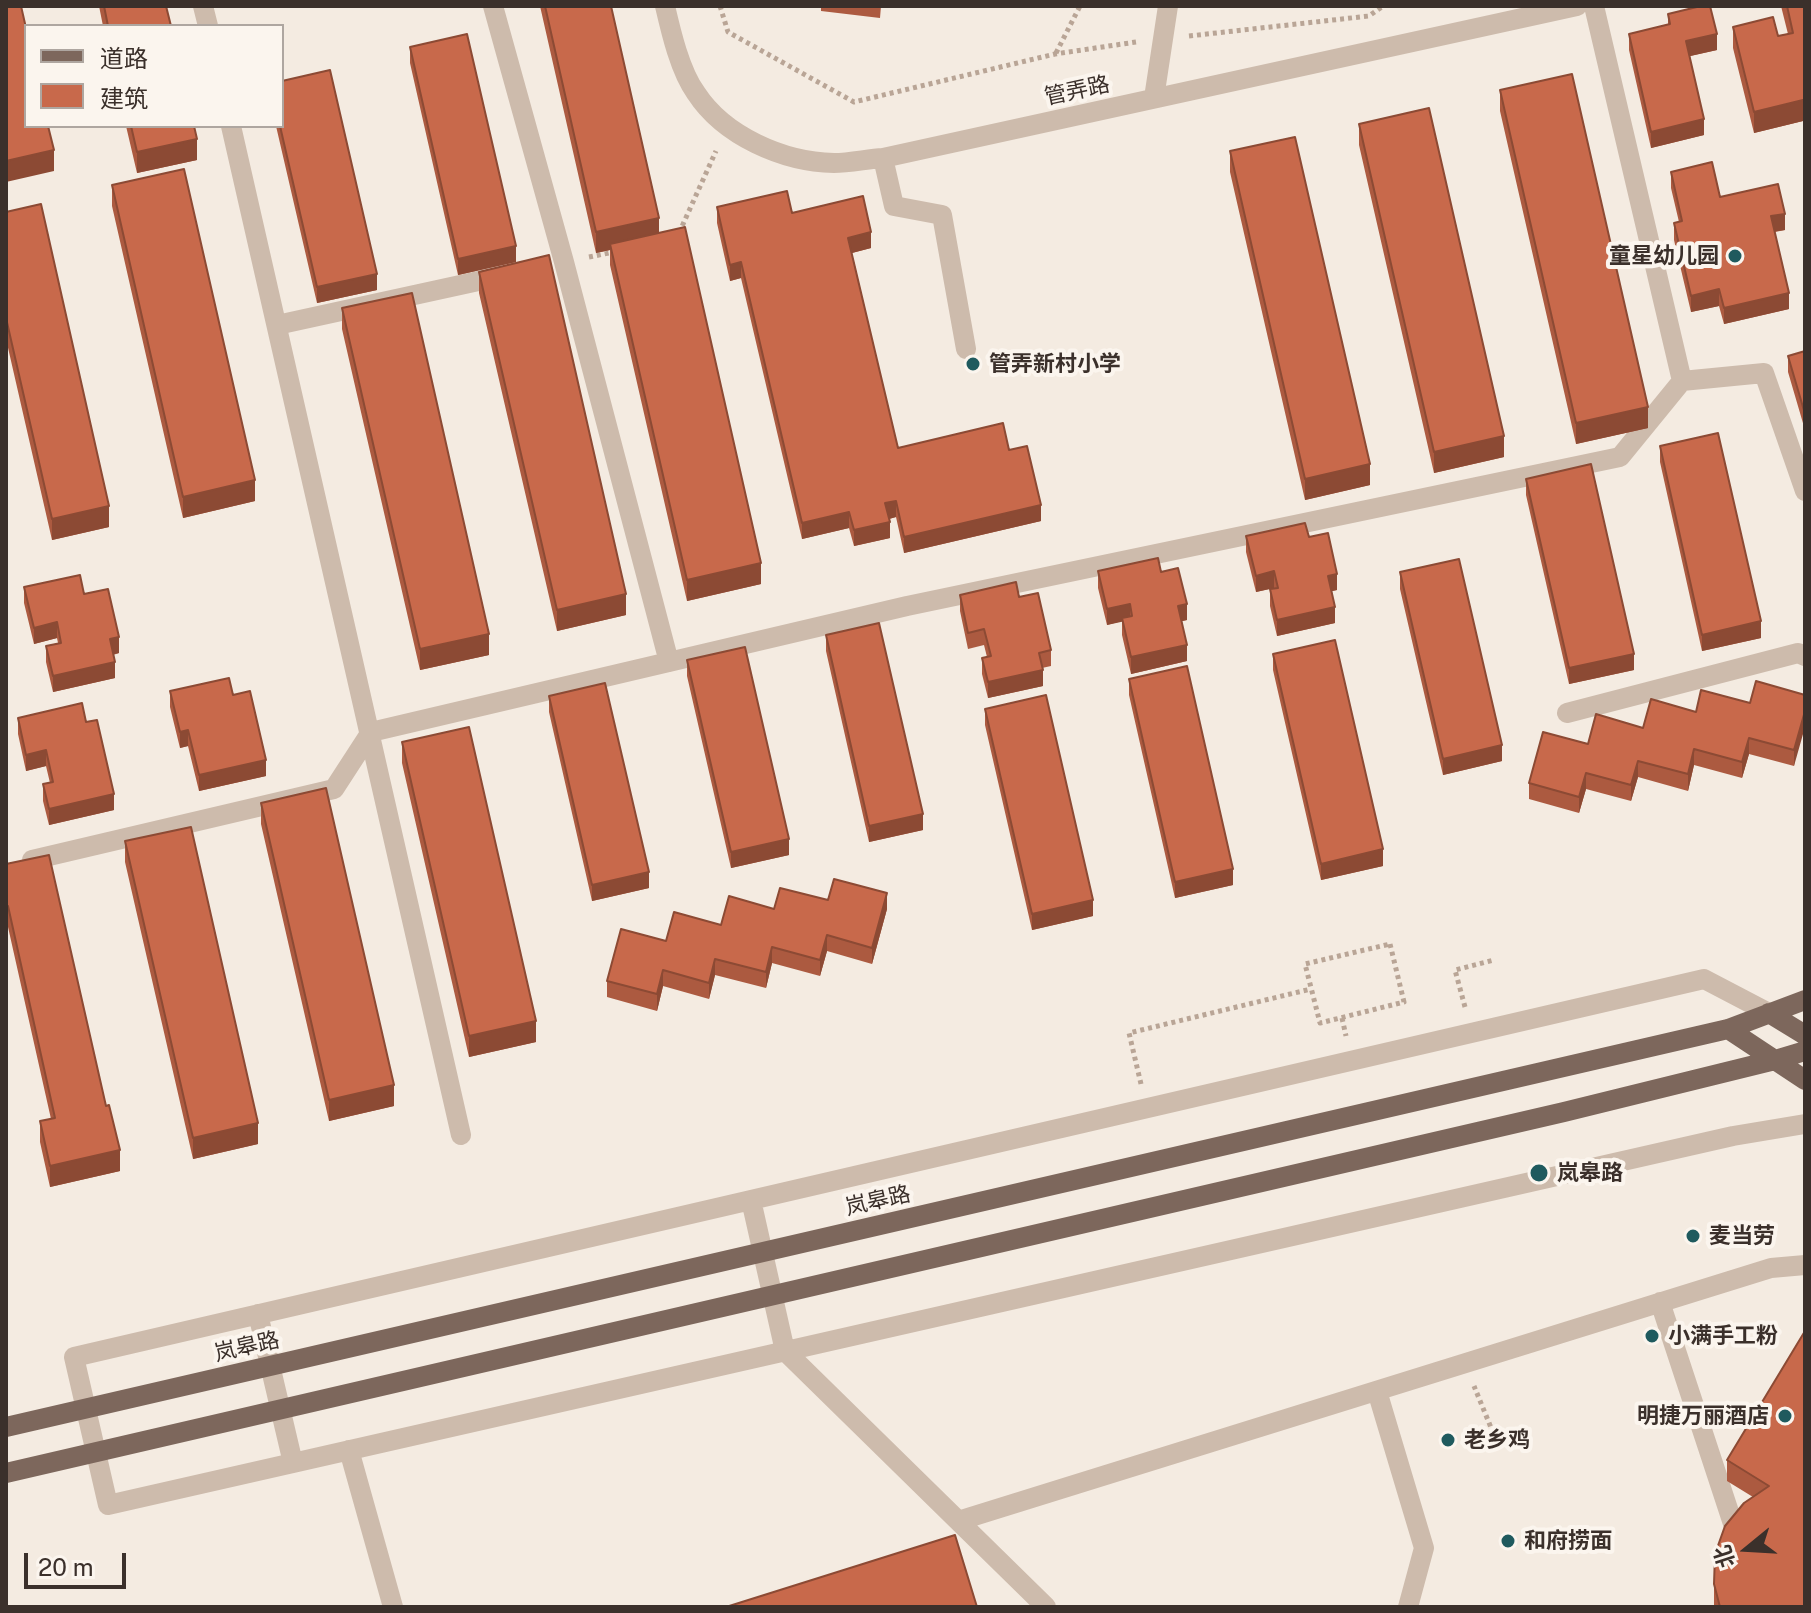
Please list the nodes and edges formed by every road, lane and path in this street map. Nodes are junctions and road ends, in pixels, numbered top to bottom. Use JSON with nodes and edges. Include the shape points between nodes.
{"nodes":[{"id":1,"x":493,"y":6,"type":"edge"},
{"id":2,"x":665,"y":6,"type":"edge"},
{"id":3,"x":720,"y":6,"type":"edge"},
{"id":4,"x":1080,"y":6,"type":"edge"},
{"id":5,"x":1168,"y":6,"type":"edge"},
{"id":6,"x":1383,"y":6,"type":"edge"},
{"id":7,"x":1577,"y":6,"type":"edge"},
{"id":8,"x":1594,"y":6,"type":"edge"},
{"id":9,"x":1163,"y":39,"type":"junction"},
{"id":10,"x":1055,"y":54,"type":"junction"},
{"id":11,"x":1154,"y":98,"type":"junction"},
{"id":12,"x":231,"y":128,"type":"edge"},
{"id":13,"x":726,"y":128,"type":"junction"},
{"id":14,"x":883,"y":158,"type":"junction"},
{"id":15,"x":676,"y":239,"type":"edge"},
{"id":16,"x":620,"y":250,"type":"edge"},
{"id":17,"x":557,"y":264,"type":"junction"},
{"id":18,"x":519,"y":272,"type":"edge"},
{"id":19,"x":277,"y":325,"type":"junction"},
{"id":20,"x":966,"y":349,"type":"dead end"},
{"id":21,"x":1682,"y":381,"type":"junction"},
{"id":22,"x":1805,"y":491,"type":"edge"},
{"id":23,"x":1805,"y":656,"type":"edge"},
{"id":24,"x":669,"y":662,"type":"junction"},
{"id":25,"x":1567,"y":713,"type":"dead end"},
{"id":26,"x":371,"y":732,"type":"junction"},
{"id":27,"x":32,"y":860,"type":"edge"},
{"id":28,"x":1494,"y":960,"type":"dead end"},
{"id":29,"x":1311,"y":989,"type":"junction"},
{"id":30,"x":1805,"y":1000,"type":"edge"},
{"id":31,"x":1769,"y":1013,"type":"junction"},
{"id":32,"x":1728,"y":1029,"type":"junction"},
{"id":33,"x":1472,"y":1032,"type":"junction"},
{"id":34,"x":1805,"y":1035,"type":"edge"},
{"id":35,"x":1805,"y":1051,"type":"edge"},
{"id":36,"x":1775,"y":1060,"type":"junction"},
{"id":37,"x":1805,"y":1080,"type":"edge"},
{"id":38,"x":1147,"y":1108,"type":"junction"},
{"id":39,"x":1805,"y":1124,"type":"edge"},
{"id":40,"x":461,"y":1135,"type":"dead end"},
{"id":41,"x":751,"y":1200,"type":"junction"},
{"id":42,"x":1805,"y":1265,"type":"edge"},
{"id":43,"x":1660,"y":1302,"type":"junction"},
{"id":44,"x":258,"y":1314,"type":"junction"},
{"id":45,"x":785,"y":1351,"type":"junction"},
{"id":46,"x":1466,"y":1363,"type":"junction"},
{"id":47,"x":1377,"y":1391,"type":"junction"},
{"id":48,"x":6,"y":1427,"type":"edge"},
{"id":49,"x":1465,"y":1445,"type":"dead end"},
{"id":50,"x":349,"y":1450,"type":"junction"},
{"id":51,"x":293,"y":1463,"type":"junction"},
{"id":52,"x":6,"y":1473,"type":"edge"},
{"id":53,"x":958,"y":1521,"type":"junction"},
{"id":54,"x":1759,"y":1551,"type":"edge"},
{"id":55,"x":393,"y":1607,"type":"edge"},
{"id":56,"x":1046,"y":1607,"type":"edge"},
{"id":57,"x":1408,"y":1607,"type":"edge"}],
"edges":[{"from":1,"to":17,"type":"street"},
{"from":2,"to":13,"type":"street","name":"管弄路","via":[[695,92]]},
{"from":3,"to":10,"type":"path","via":[[728,32],[854,102]]},
{"from":4,"to":10,"type":"path"},
{"from":5,"to":9,"type":"street"},
{"from":6,"to":9,"type":"path","via":[[1369,16]]},
{"from":7,"to":11,"type":"street","name":"管弄路"},
{"from":8,"to":21,"type":"street"},
{"from":9,"to":10,"type":"path"},
{"from":9,"to":11,"type":"street"},
{"from":11,"to":14,"type":"street","name":"管弄路"},
{"from":12,"to":19,"type":"street"},
{"from":13,"to":14,"type":"street","name":"管弄路","via":[[777,152],[833,163]]},
{"from":13,"to":15,"type":"path"},
{"from":14,"to":20,"type":"street","via":[[894,206],[942,215]]},
{"from":16,"to":17,"type":"path"},
{"from":17,"to":24,"type":"street"},
{"from":18,"to":19,"type":"street"},
{"from":19,"to":26,"type":"street"},
{"from":21,"to":22,"type":"street","via":[[1764,373]]},
{"from":21,"to":24,"type":"street","via":[[1620,457],[907,606]]},
{"from":23,"to":25,"type":"street","via":[[1798,653]]},
{"from":24,"to":26,"type":"street"},
{"from":26,"to":27,"type":"street","via":[[334,789]]},
{"from":26,"to":40,"type":"street"},
{"from":28,"to":33,"type":"path","via":[[1455,970]]},
{"from":29,"to":29,"type":"path","via":[[1305,964],[1390,944],[1404,1002],[1320,1023]]},
{"from":29,"to":38,"type":"path","via":[[1129,1033]]},
{"from":30,"to":31,"type":"main road","name":"岚皋路"},
{"from":31,"to":32,"type":"main road","name":"岚皋路"},
{"from":31,"to":33,"type":"street","via":[[1704,979]]},
{"from":31,"to":34,"type":"main road"},
{"from":32,"to":36,"type":"main road"},
{"from":32,"to":48,"type":"main road","name":"岚皋路"},
{"from":33,"to":38,"type":"street"},
{"from":35,"to":36,"type":"main road"},
{"from":36,"to":37,"type":"main road"},
{"from":36,"to":52,"type":"main road"},
{"from":38,"to":41,"type":"street"},
{"from":39,"to":45,"type":"street"},
{"from":41,"to":44,"type":"street"},
{"from":41,"to":45,"type":"street"},
{"from":42,"to":43,"type":"street","via":[[1771,1268]]},
{"from":43,"to":46,"type":"street"},
{"from":43,"to":54,"type":"street","via":[[1735,1530]]},
{"from":44,"to":51,"type":"street"},
{"from":44,"to":51,"type":"street","via":[[74,1357],[108,1505]]},
{"from":45,"to":50,"type":"street"},
{"from":45,"to":53,"type":"street"},
{"from":46,"to":47,"type":"street"},
{"from":46,"to":49,"type":"path","via":[[1494,1435]]},
{"from":47,"to":53,"type":"street"},
{"from":47,"to":57,"type":"street","via":[[1424,1548]]},
{"from":50,"to":51,"type":"street"},
{"from":50,"to":55,"type":"street"},
{"from":53,"to":56,"type":"street"}]}
